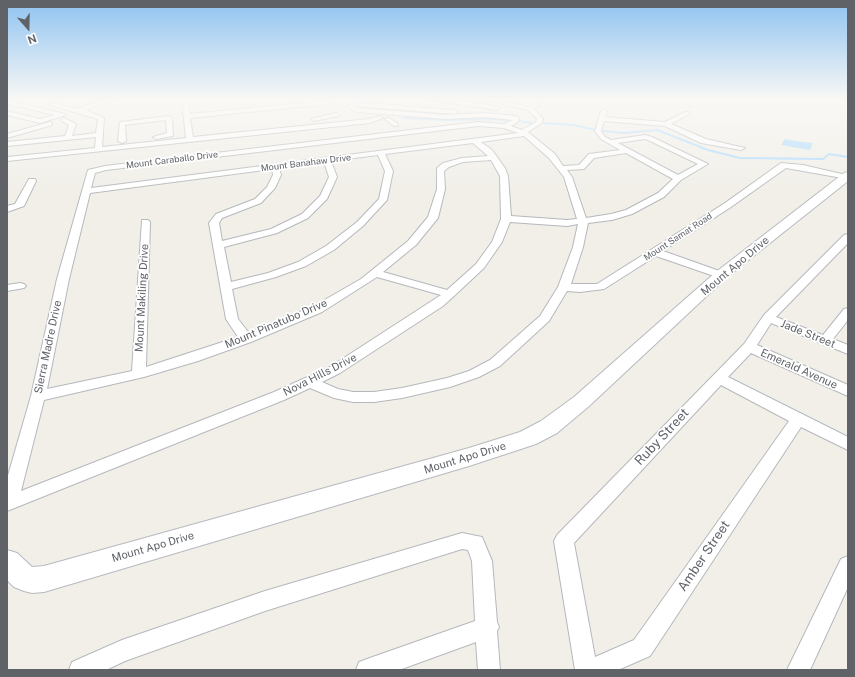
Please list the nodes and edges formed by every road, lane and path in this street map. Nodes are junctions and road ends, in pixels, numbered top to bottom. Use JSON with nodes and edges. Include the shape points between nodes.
{"nodes":[{"id":1,"x":526,"y":131,"type":"edge"},
{"id":2,"x":24,"y":132,"type":"edge"},
{"id":3,"x":43,"y":132,"type":"edge"},
{"id":4,"x":70,"y":132,"type":"edge"},
{"id":5,"x":100,"y":132,"type":"edge"},
{"id":6,"x":125,"y":132,"type":"edge"},
{"id":7,"x":169,"y":132,"type":"edge"},
{"id":8,"x":190,"y":132,"type":"joint"},
{"id":9,"x":194,"y":132,"type":"edge"},
{"id":10,"x":305,"y":132,"type":"edge"},
{"id":11,"x":411,"y":132,"type":"edge"},
{"id":12,"x":523,"y":132,"type":"edge"},
{"id":13,"x":599,"y":132,"type":"edge"},
{"id":14,"x":683,"y":132,"type":"edge"},
{"id":15,"x":16,"y":134,"type":"junction"},
{"id":16,"x":99,"y":135,"type":"junction"},
{"id":17,"x":7,"y":136,"type":"edge"},
{"id":18,"x":68,"y":138,"type":"junction"},
{"id":19,"x":122,"y":140,"type":"junction"},
{"id":20,"x":474,"y":140,"type":"junction"},
{"id":21,"x":39,"y":141,"type":"junction"},
{"id":22,"x":610,"y":142,"type":"junction"},
{"id":23,"x":163,"y":143,"type":"junction"},
{"id":24,"x":193,"y":143,"type":"junction"},
{"id":25,"x":8,"y":144,"type":"edge"},
{"id":26,"x":98,"y":146,"type":"junction"},
{"id":27,"x":132,"y":146,"type":"junction"},
{"id":28,"x":741,"y":148,"type":"dead end"},
{"id":29,"x":163,"y":151,"type":"dead end"},
{"id":30,"x":627,"y":151,"type":"junction"},
{"id":31,"x":7,"y":152,"type":"edge"},
{"id":32,"x":381,"y":153,"type":"junction"},
{"id":33,"x":131,"y":155,"type":"dead end"},
{"id":34,"x":494,"y":158,"type":"junction"},
{"id":35,"x":7,"y":159,"type":"edge"},
{"id":36,"x":327,"y":160,"type":"junction"},
{"id":37,"x":275,"y":166,"type":"junction"},
{"id":38,"x":105,"y":168,"type":"joint"},
{"id":39,"x":562,"y":168,"type":"junction"},
{"id":40,"x":847,"y":176,"type":"edge"},
{"id":41,"x":678,"y":178,"type":"junction"},
{"id":42,"x":32,"y":181,"type":"dead end"},
{"id":43,"x":87,"y":192,"type":"junction"},
{"id":44,"x":7,"y":209,"type":"edge"},
{"id":45,"x":506,"y":219,"type":"junction"},
{"id":46,"x":146,"y":222,"type":"dead end"},
{"id":47,"x":583,"y":222,"type":"junction"},
{"id":48,"x":848,"y":238,"type":"edge"},
{"id":49,"x":219,"y":244,"type":"junction"},
{"id":50,"x":655,"y":252,"type":"junction"},
{"id":51,"x":374,"y":273,"type":"junction"},
{"id":52,"x":721,"y":275,"type":"junction"},
{"id":53,"x":20,"y":286,"type":"dead end"},
{"id":54,"x":226,"y":287,"type":"junction"},
{"id":55,"x":564,"y":287,"type":"junction"},
{"id":56,"x":7,"y":288,"type":"edge"},
{"id":57,"x":450,"y":294,"type":"junction"},
{"id":58,"x":848,"y":312,"type":"edge"},
{"id":59,"x":768,"y":318,"type":"junction"},
{"id":60,"x":246,"y":339,"type":"junction"},
{"id":61,"x":825,"y":341,"type":"junction"},
{"id":62,"x":749,"y":347,"type":"junction"},
{"id":63,"x":848,"y":350,"type":"edge"},
{"id":64,"x":139,"y":374,"type":"junction"},
{"id":65,"x":718,"y":378,"type":"junction"},
{"id":66,"x":310,"y":382,"type":"junction"},
{"id":67,"x":848,"y":391,"type":"edge"},
{"id":68,"x":38,"y":396,"type":"junction"},
{"id":69,"x":798,"y":419,"type":"junction"},
{"id":70,"x":848,"y":444,"type":"edge"},
{"id":71,"x":8,"y":503,"type":"edge"},
{"id":72,"x":7,"y":562,"type":"edge"},
{"id":73,"x":848,"y":565,"type":"edge"},
{"id":74,"x":488,"y":627,"type":"junction"},
{"id":75,"x":80,"y":670,"type":"edge"},
{"id":76,"x":367,"y":670,"type":"edge"},
{"id":77,"x":489,"y":670,"type":"edge"},
{"id":78,"x":586,"y":670,"type":"edge"},
{"id":79,"x":592,"y":670,"type":"edge"},
{"id":80,"x":798,"y":670,"type":"edge"}],
"edges":[{"from":1,"to":39,"type":"street"},
{"from":2,"to":15,"type":"street"},
{"from":3,"to":21,"type":"street"},
{"from":4,"to":18,"type":"street"},
{"from":5,"to":16,"type":"street"},
{"from":6,"to":19,"type":"street"},
{"from":7,"to":19,"type":"street","via":[[171,136]]},
{"from":8,"to":9,"type":"street"},
{"from":8,"to":24,"type":"street"},
{"from":10,"to":24,"type":"street"},
{"from":11,"to":38,"type":"street","name":"Mount Caraballo Drive"},
{"from":12,"to":20,"type":"street","name":"Mount Banahaw Drive"},
{"from":13,"to":22,"type":"street"},
{"from":14,"to":28,"type":"street","via":[[704,141]]},
{"from":15,"to":17,"type":"street"},
{"from":15,"to":25,"type":"street"},
{"from":16,"to":18,"type":"street"},
{"from":16,"to":26,"type":"street"},
{"from":18,"to":21,"type":"street"},
{"from":19,"to":26,"type":"street"},
{"from":20,"to":32,"type":"street","name":"Mount Banahaw Drive"},
{"from":20,"to":34,"type":"street","name":"Nova Hills Drive"},
{"from":21,"to":25,"type":"street"},
{"from":22,"to":30,"type":"street"},
{"from":22,"to":41,"type":"street","via":[[650,138],[704,164]]},
{"from":23,"to":24,"type":"street"},
{"from":23,"to":27,"type":"street"},
{"from":23,"to":29,"type":"street"},
{"from":26,"to":27,"type":"street"},
{"from":26,"to":31,"type":"street"},
{"from":26,"to":35,"type":"street"},
{"from":27,"to":33,"type":"street"},
{"from":30,"to":39,"type":"street","via":[[592,156],[581,167]]},
{"from":30,"to":41,"type":"street"},
{"from":32,"to":36,"type":"street","name":"Mount Banahaw Drive"},
{"from":32,"to":54,"type":"street","via":[[389,171],[383,200],[360,224],[330,248],[302,264]]},
{"from":34,"to":45,"type":"street","name":"Nova Hills Drive","via":[[504,176]]},
{"from":34,"to":51,"type":"street","name":"Mount Pinatubo Drive","via":[[462,160],[446,165],[440,170],[441,189],[433,218],[412,243]]},
{"from":36,"to":37,"type":"street","name":"Mount Banahaw Drive"},
{"from":36,"to":49,"type":"street","via":[[333,177],[324,197],[304,216],[274,231]]},
{"from":37,"to":43,"type":"street","name":"Mount Banahaw Drive"},
{"from":37,"to":49,"type":"street","via":[[277,175],[271,188],[258,200],[219,216],[214,223]]},
{"from":38,"to":43,"type":"street","name":"Sierra Madre Drive","via":[[91,172]]},
{"from":39,"to":47,"type":"street","via":[[568,177]]},
{"from":40,"to":50,"type":"street","name":"Mount Samat Road","via":[[784,165]]},
{"from":40,"to":52,"type":"street","name":"Mount Apo Drive"},
{"from":41,"to":47,"type":"street","via":[[661,195],[629,212]]},
{"from":42,"to":44,"type":"street","via":[[19,206]]},
{"from":43,"to":68,"type":"street","name":"Sierra Madre Drive","via":[[63,279]]},
{"from":45,"to":47,"type":"street"},
{"from":45,"to":57,"type":"street","name":"Nova Hills Drive","via":[[496,242],[480,266]]},
{"from":46,"to":64,"type":"street","name":"Mount Makiling Drive"},
{"from":47,"to":55,"type":"street","via":[[578,247]]},
{"from":48,"to":59,"type":"street","name":"Ruby Street"},
{"from":49,"to":54,"type":"street"},
{"from":50,"to":52,"type":"street"},
{"from":50,"to":55,"type":"street","name":"Mount Samat Road","via":[[600,288]]},
{"from":51,"to":57,"type":"street"},
{"from":51,"to":60,"type":"street","name":"Mount Pinatubo Drive","via":[[318,309]]},
{"from":52,"to":72,"type":"street","name":"Mount Apo Drive","via":[[581,402],[549,427],[528,438],[44,579],[24,578]]},
{"from":53,"to":56,"type":"street"},
{"from":54,"to":60,"type":"street","via":[[232,319]]},
{"from":55,"to":66,"type":"street","via":[[545,318],[495,363],[474,374],[450,382],[374,397],[353,397],[334,393]]},
{"from":57,"to":66,"type":"street","name":"Nova Hills Drive","via":[[375,346]]},
{"from":58,"to":61,"type":"street"},
{"from":59,"to":61,"type":"street","name":"Jade Street"},
{"from":59,"to":62,"type":"street","name":"Ruby Street"},
{"from":60,"to":64,"type":"street","name":"Mount Pinatubo Drive"},
{"from":61,"to":63,"type":"street","name":"Jade Street"},
{"from":62,"to":65,"type":"street","name":"Ruby Street"},
{"from":62,"to":67,"type":"street","name":"Emerald Avenue"},
{"from":64,"to":68,"type":"street","name":"Mount Pinatubo Drive"},
{"from":65,"to":69,"type":"street"},
{"from":65,"to":78,"type":"street","name":"Ruby Street","via":[[564,541]]},
{"from":66,"to":71,"type":"street","name":"Nova Hills Drive"},
{"from":68,"to":71,"type":"street","name":"Sierra Madre Drive"},
{"from":69,"to":70,"type":"street"},
{"from":69,"to":79,"type":"street","name":"Amber Street","via":[[642,648]]},
{"from":73,"to":80,"type":"street"},
{"from":74,"to":75,"type":"street","via":[[482,560],[475,543],[462,541],[265,601],[122,651]]},
{"from":74,"to":76,"type":"street"},
{"from":74,"to":77,"type":"street"}]}
